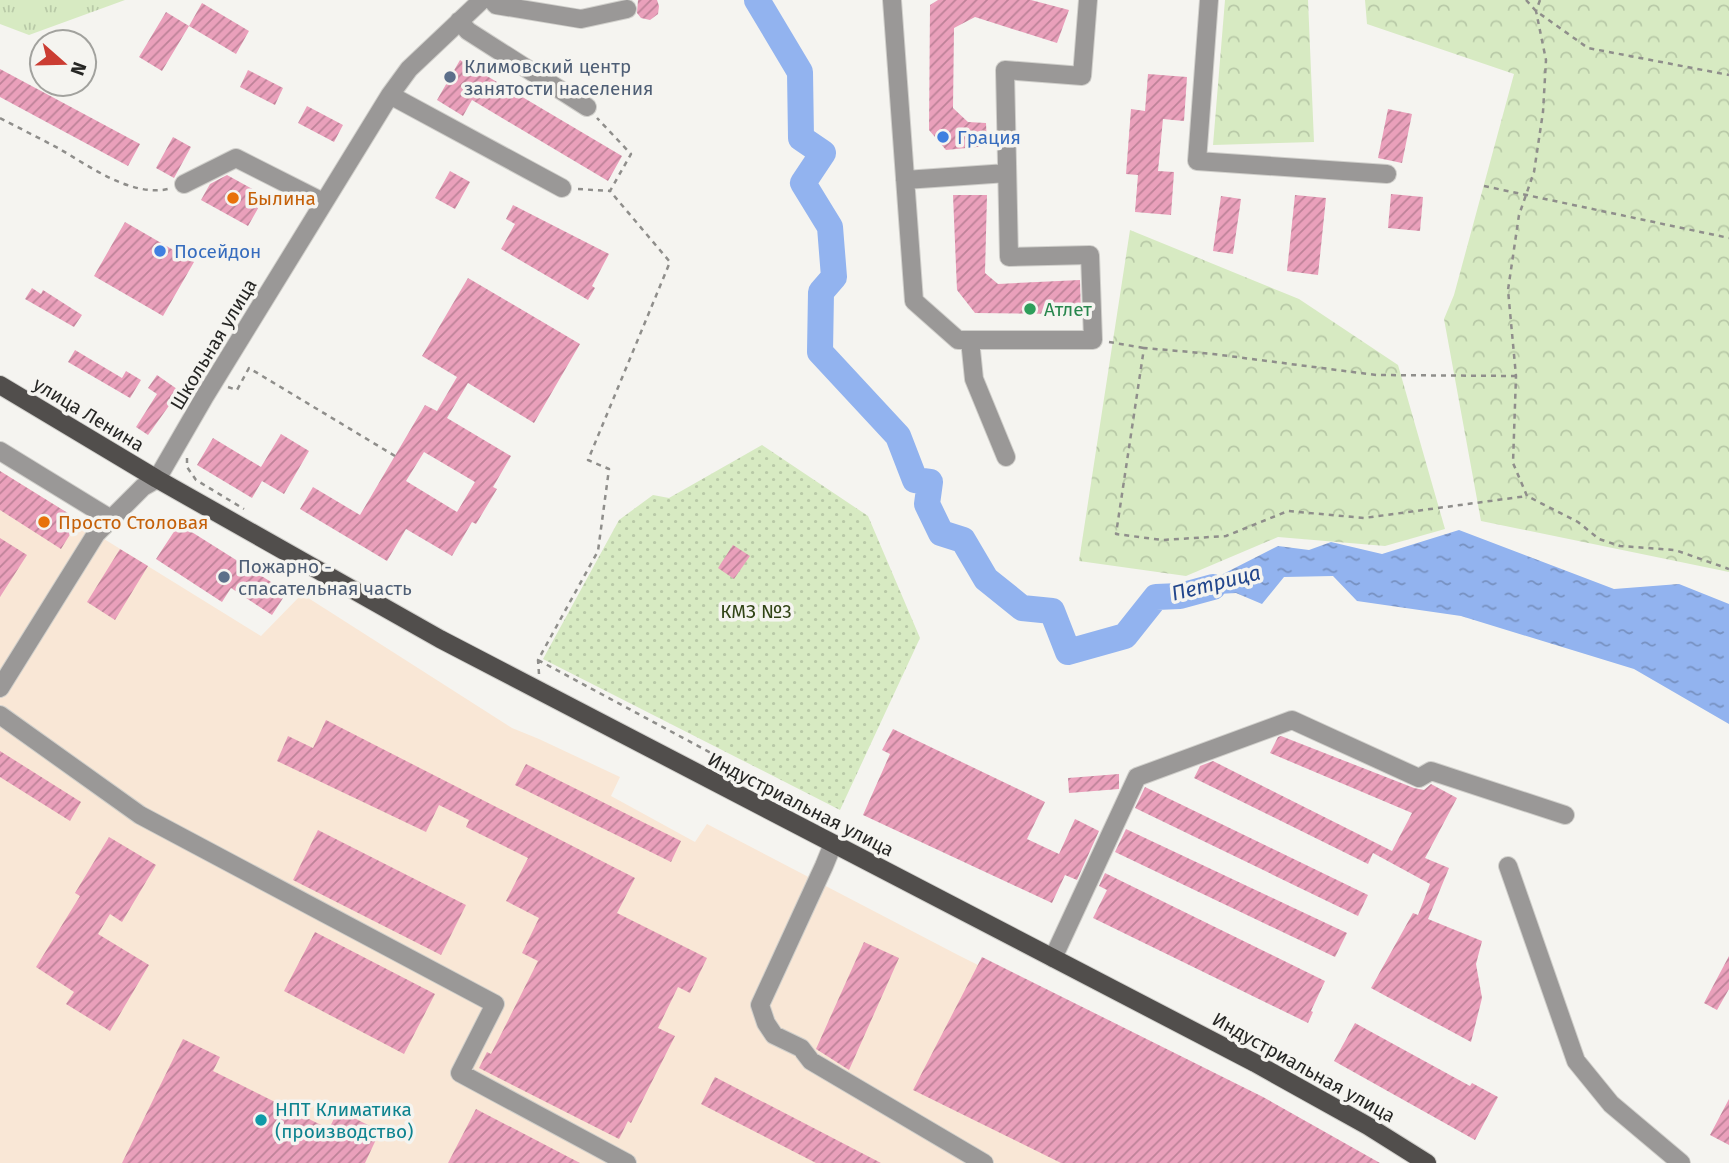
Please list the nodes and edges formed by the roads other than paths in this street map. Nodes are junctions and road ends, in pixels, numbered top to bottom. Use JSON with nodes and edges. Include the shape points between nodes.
{"nodes":[{"id":1,"x":482,"y":0,"type":"edge"},
{"id":2,"x":492,"y":0,"type":"edge"},
{"id":3,"x":892,"y":0,"type":"edge"},
{"id":4,"x":1088,"y":0,"type":"edge"},
{"id":5,"x":1209,"y":0,"type":"edge"},
{"id":6,"x":627,"y":9,"type":"dead end"},
{"id":7,"x":459,"y":21,"type":"junction"},
{"id":8,"x":390,"y":95,"type":"junction"},
{"id":9,"x":587,"y":107,"type":"road end"},
{"id":10,"x":1007,"y":173,"type":"junction"},
{"id":11,"x":1387,"y":174,"type":"dead end"},
{"id":12,"x":905,"y":180,"type":"junction"},
{"id":13,"x":184,"y":184,"type":"road end"},
{"id":14,"x":562,"y":188,"type":"road end"},
{"id":15,"x":323,"y":202,"type":"junction"},
{"id":16,"x":970,"y":340,"type":"junction"},
{"id":17,"x":0,"y":385,"type":"edge"},
{"id":18,"x":0,"y":451,"type":"edge"},
{"id":19,"x":1006,"y":457,"type":"dead end"},
{"id":20,"x":157,"y":479,"type":"junction"},
{"id":21,"x":111,"y":519,"type":"junction"},
{"id":22,"x":0,"y":688,"type":"edge"},
{"id":23,"x":0,"y":715,"type":"edge"},
{"id":24,"x":1565,"y":815,"type":"dead end"},
{"id":25,"x":833,"y":844,"type":"junction"},
{"id":26,"x":1508,"y":866,"type":"dead end"},
{"id":27,"x":1053,"y":958,"type":"junction"},
{"id":28,"x":626,"y":1163,"type":"edge"},
{"id":29,"x":984,"y":1163,"type":"edge"},
{"id":30,"x":1427,"y":1163,"type":"edge"},
{"id":31,"x":1681,"y":1163,"type":"edge"}],
"edges":[{"from":1,"to":7,"type":"street","name":"Школьная улица"},
{"from":2,"to":6,"type":"street","via":[[496,5],[582,19]]},
{"from":3,"to":12,"type":"street"},
{"from":4,"to":10,"type":"street","via":[[1082,76],[1005,70]]},
{"from":5,"to":11,"type":"street","via":[[1196,161]]},
{"from":7,"to":8,"type":"street","name":"Школьная улица","via":[[409,69]]},
{"from":7,"to":9,"type":"street"},
{"from":8,"to":14,"type":"street"},
{"from":8,"to":15,"type":"street","name":"Школьная улица"},
{"from":10,"to":12,"type":"street"},
{"from":10,"to":16,"type":"street","via":[[1009,257],[1090,256],[1093,340]]},
{"from":12,"to":16,"type":"street","via":[[914,301],[958,340]]},
{"from":13,"to":15,"type":"street","via":[[236,158]]},
{"from":15,"to":20,"type":"street","name":"Школьная улица"},
{"from":16,"to":19,"type":"street","via":[[974,379]]},
{"from":17,"to":20,"type":"main road","name":"улица Ленина"},
{"from":18,"to":21,"type":"street"},
{"from":20,"to":21,"type":"street"},
{"from":20,"to":25,"type":"main road","name":"Индустриальная улица","via":[[439,639]]},
{"from":21,"to":22,"type":"street","via":[[96,534]]},
{"from":23,"to":28,"type":"street","via":[[140,816],[495,1004],[460,1073]]},
{"from":24,"to":27,"type":"street","via":[[1432,771],[1419,778],[1292,720],[1137,777]]},
{"from":25,"to":27,"type":"main road","name":"Индустриальная улица"},
{"from":25,"to":29,"type":"street","via":[[760,1005],[766,1023],[774,1035],[801,1048],[811,1061]]},
{"from":26,"to":31,"type":"street","via":[[1576,1061],[1611,1104]]},
{"from":27,"to":30,"type":"main road","name":"Индустриальная улица","via":[[1309,1092]]}]}
